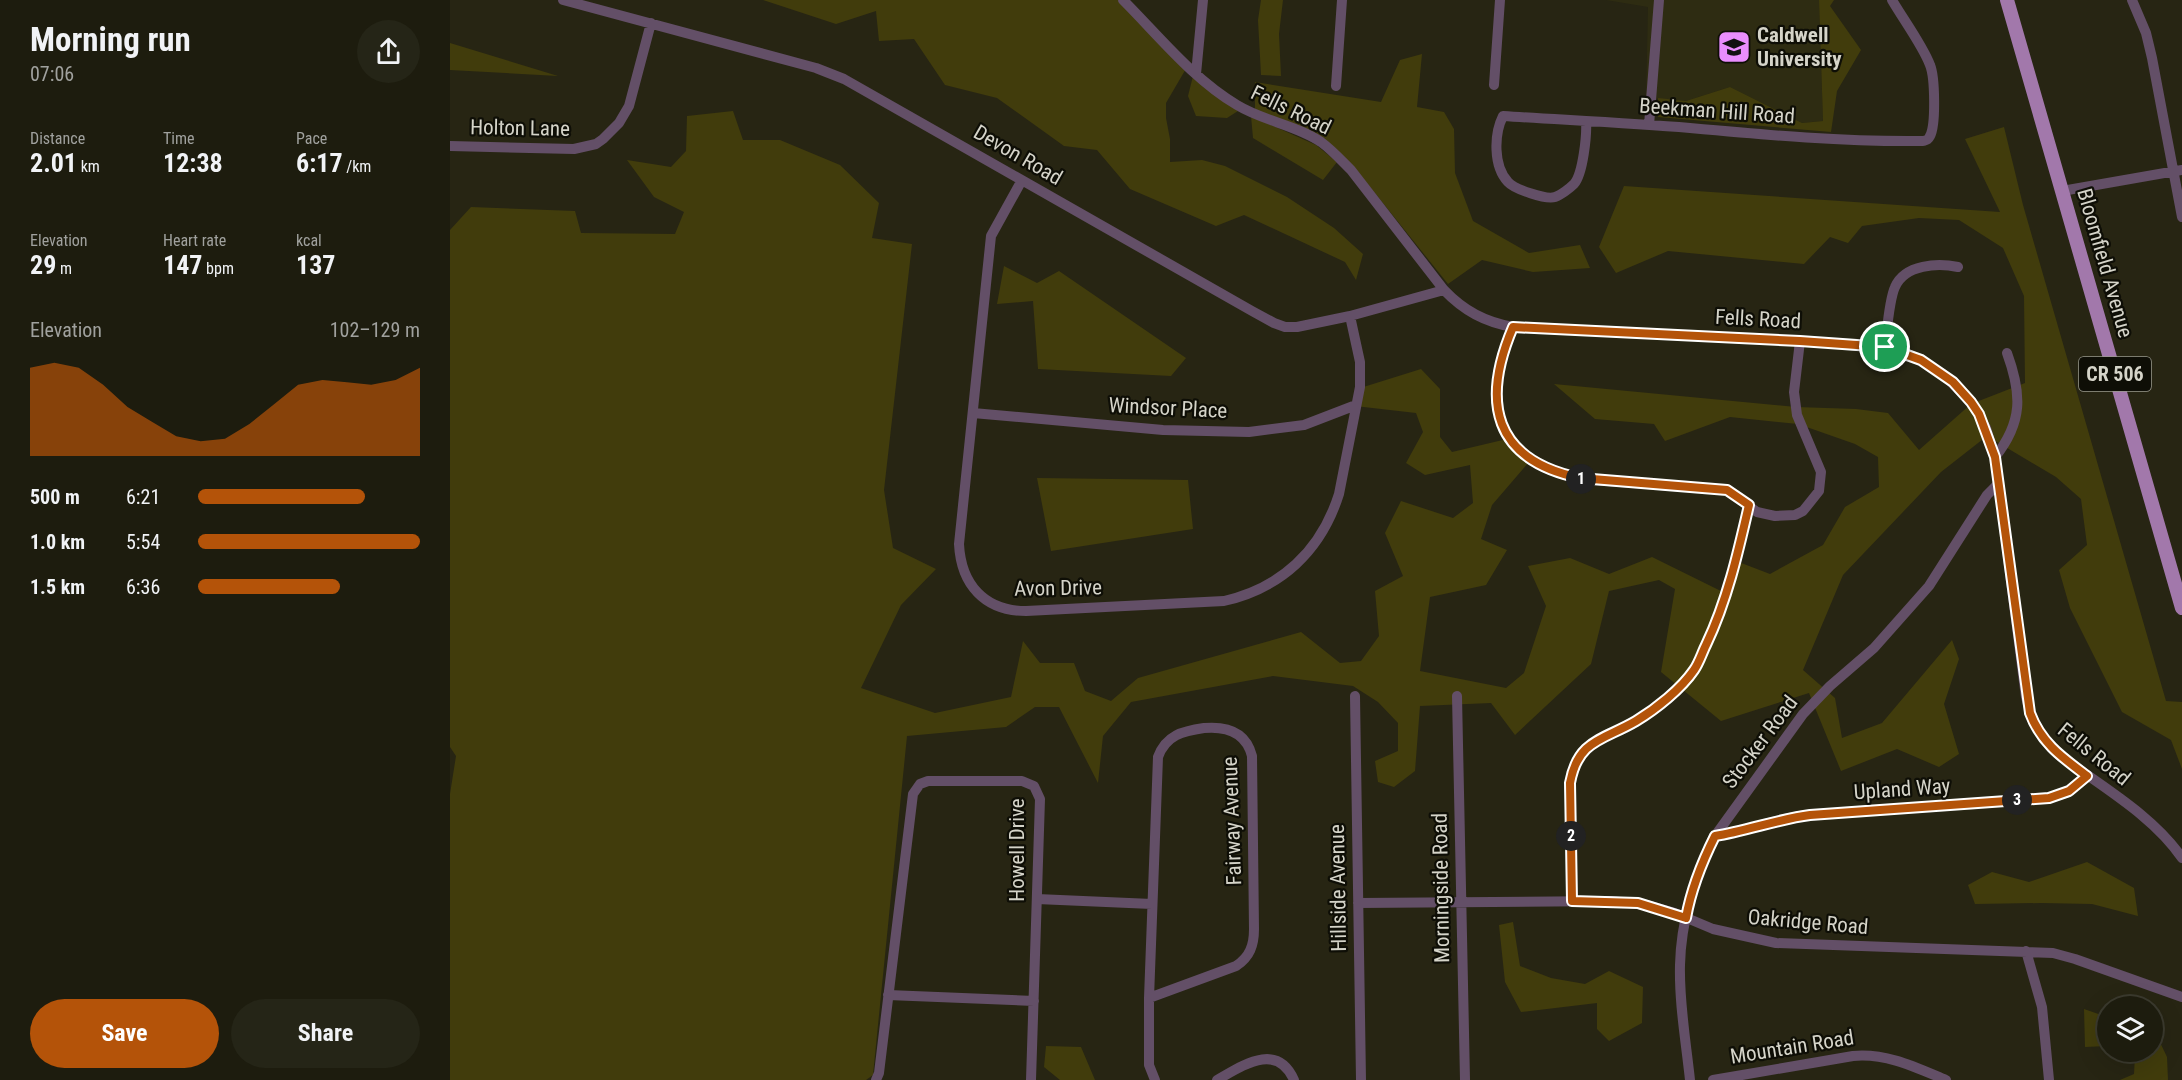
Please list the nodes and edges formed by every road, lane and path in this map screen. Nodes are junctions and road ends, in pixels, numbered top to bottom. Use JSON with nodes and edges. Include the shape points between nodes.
{"nodes":[{"id":1,"x":563,"y":0,"type":"edge"},
{"id":2,"x":1123,"y":0,"type":"edge"},
{"id":3,"x":1203,"y":0,"type":"edge"},
{"id":4,"x":1342,"y":0,"type":"edge"},
{"id":5,"x":1500,"y":0,"type":"edge"},
{"id":6,"x":1659,"y":0,"type":"edge"},
{"id":7,"x":1892,"y":0,"type":"edge"},
{"id":8,"x":2007,"y":0,"type":"edge"},
{"id":9,"x":2132,"y":0,"type":"edge"},
{"id":10,"x":651,"y":24,"type":"junction"},
{"id":11,"x":1196,"y":74,"type":"junction"},
{"id":12,"x":1494,"y":85,"type":"dead end"},
{"id":13,"x":1336,"y":86,"type":"dead end"},
{"id":14,"x":1586,"y":121,"type":"junction"},
{"id":15,"x":1649,"y":125,"type":"junction"},
{"id":16,"x":450,"y":146,"type":"edge"},
{"id":17,"x":2178,"y":170,"type":"edge"},
{"id":18,"x":1022,"y":180,"type":"junction"},
{"id":19,"x":2062,"y":191,"type":"junction"},
{"id":20,"x":2182,"y":217,"type":"edge"},
{"id":21,"x":1958,"y":267,"type":"dead end"},
{"id":22,"x":1444,"y":290,"type":"junction"},
{"id":23,"x":1350,"y":316,"type":"junction"},
{"id":24,"x":1513,"y":327,"type":"junction"},
{"id":25,"x":1800,"y":341,"type":"junction"},
{"id":26,"x":1885,"y":347,"type":"junction"},
{"id":27,"x":2007,"y":353,"type":"dead end"},
{"id":28,"x":1356,"y":405,"type":"junction"},
{"id":29,"x":973,"y":413,"type":"junction"},
{"id":30,"x":1995,"y":457,"type":"junction"},
{"id":31,"x":1999,"y":483,"type":"junction"},
{"id":32,"x":1749,"y":505,"type":"junction"},
{"id":33,"x":2182,"y":608,"type":"edge"},
{"id":34,"x":1355,"y":696,"type":"dead end"},
{"id":35,"x":1457,"y":696,"type":"dead end"},
{"id":36,"x":2087,"y":776,"type":"junction"},
{"id":37,"x":1715,"y":836,"type":"junction"},
{"id":38,"x":2182,"y":858,"type":"edge"},
{"id":39,"x":1037,"y":899,"type":"junction"},
{"id":40,"x":1572,"y":901,"type":"junction"},
{"id":41,"x":1461,"y":902,"type":"junction"},
{"id":42,"x":1358,"y":903,"type":"junction"},
{"id":43,"x":1152,"y":904,"type":"junction"},
{"id":44,"x":1686,"y":918,"type":"junction"},
{"id":45,"x":2026,"y":951,"type":"junction"},
{"id":46,"x":888,"y":995,"type":"junction"},
{"id":47,"x":2182,"y":997,"type":"edge"},
{"id":48,"x":1149,"y":998,"type":"junction"},
{"id":49,"x":1034,"y":1001,"type":"junction"},
{"id":50,"x":876,"y":1080,"type":"edge"},
{"id":51,"x":1031,"y":1080,"type":"edge"},
{"id":52,"x":1155,"y":1080,"type":"edge"},
{"id":53,"x":1217,"y":1080,"type":"edge"},
{"id":54,"x":1294,"y":1080,"type":"edge"},
{"id":55,"x":1361,"y":1080,"type":"edge"},
{"id":56,"x":1465,"y":1080,"type":"edge"},
{"id":57,"x":1690,"y":1080,"type":"edge"},
{"id":58,"x":1713,"y":1080,"type":"edge"},
{"id":59,"x":1946,"y":1080,"type":"edge"},
{"id":60,"x":2049,"y":1080,"type":"edge"}],
"edges":[{"from":1,"to":10,"type":"street","name":"Devon Road"},
{"from":2,"to":11,"type":"street","name":"Fells Road"},
{"from":3,"to":11,"type":"street"},
{"from":4,"to":13,"type":"street"},
{"from":5,"to":12,"type":"street"},
{"from":6,"to":15,"type":"street"},
{"from":7,"to":15,"type":"street","name":"Beekman Hill Road","via":[[1931,66],[1933,120],[1928,139],[1805,138]]},
{"from":8,"to":19,"type":"main road","name":"Bloomfield Avenue","number":"CR 506"},
{"from":9,"to":17,"type":"street","via":[[2146,33]]},
{"from":10,"to":16,"type":"street","name":"Holton Lane","via":[[629,106],[615,129],[596,144],[566,150]]},
{"from":10,"to":18,"type":"street","name":"Devon Road","via":[[844,79]]},
{"from":11,"to":22,"type":"street","name":"Fells Road","via":[[1239,107],[1320,141],[1337,155]]},
{"from":14,"to":14,"type":"street","name":"Beekman Hill Road","via":[[1503,116],[1497,128],[1496,157],[1506,181],[1545,198],[1554,198],[1574,184],[1579,177]]},
{"from":14,"to":15,"type":"street","name":"Beekman Hill Road"},
{"from":17,"to":19,"type":"street"},
{"from":17,"to":20,"type":"street"},
{"from":18,"to":23,"type":"street","name":"Devon Road","via":[[1274,323],[1297,327]]},
{"from":18,"to":29,"type":"street","name":"Avon Drive","via":[[991,236]]},
{"from":19,"to":33,"type":"main road","name":"Bloomfield Avenue","number":"CR 506"},
{"from":21,"to":26,"type":"street","via":[[1916,269],[1900,279],[1894,288]]},
{"from":22,"to":23,"type":"street","name":"Devon Road"},
{"from":22,"to":24,"type":"street","name":"Fells Road","via":[[1476,316]]},
{"from":23,"to":28,"type":"street","name":"Avon Drive","via":[[1360,362]]},
{"from":24,"to":25,"type":"street","name":"Fells Road"},
{"from":24,"to":32,"type":"street","via":[[1504,349],[1497,404],[1507,434],[1528,457],[1558,474],[1727,490]]},
{"from":25,"to":26,"type":"street","name":"Fells Road"},
{"from":25,"to":32,"type":"street","via":[[1794,392],[1797,415],[1821,472],[1819,491],[1795,515],[1775,516],[1757,512]]},
{"from":26,"to":30,"type":"street","name":"Fells Road","via":[[1921,360],[1953,382],[1979,414]]},
{"from":27,"to":30,"type":"street","via":[[2019,404],[2008,440]]},
{"from":28,"to":29,"type":"street","name":"Windsor Place","via":[[1304,426],[1249,432],[1163,430]]},
{"from":28,"to":29,"type":"street","name":"Avon Drive","via":[[1339,494],[1328,523],[1302,560],[1277,580],[1253,593],[1224,601],[1026,611],[1006,609],[982,597],[961,564],[959,544]]},
{"from":30,"to":31,"type":"street","name":"Fells Road"},
{"from":31,"to":36,"type":"street","name":"Fells Road","via":[[2030,713],[2046,742]]},
{"from":31,"to":37,"type":"street","name":"Stocker Road","via":[[1987,495],[1929,586],[1874,648],[1803,714]]},
{"from":32,"to":40,"type":"street","via":[[1718,620],[1695,669],[1642,718],[1589,746],[1574,768],[1570,783]]},
{"from":34,"to":42,"type":"street","name":"Hillside Avenue"},
{"from":35,"to":41,"type":"street","name":"Morningside Road"},
{"from":36,"to":37,"type":"street","name":"Upland Way","via":[[2069,791],[2049,798],[1810,815]]},
{"from":36,"to":38,"type":"street","name":"Fells Road","via":[[2151,824]]},
{"from":37,"to":44,"type":"street","name":"Stocker Road","via":[[1688,903]]},
{"from":39,"to":43,"type":"street"},
{"from":39,"to":46,"type":"street","name":"Howell Drive","via":[[1040,799],[1034,786],[1022,781],[920,784],[912,798]]},
{"from":39,"to":49,"type":"street","name":"Howell Drive"},
{"from":40,"to":41,"type":"street","name":"Oakridge Road"},
{"from":40,"to":44,"type":"street","name":"Oakridge Road","via":[[1638,903]]},
{"from":41,"to":42,"type":"street","name":"Oakridge Road"},
{"from":41,"to":56,"type":"street","name":"Morningside Road"},
{"from":42,"to":55,"type":"street","name":"Hillside Avenue"},
{"from":43,"to":48,"type":"street","name":"Fairway Avenue"},
{"from":43,"to":48,"type":"street","name":"Fairway Avenue","via":[[1160,751],[1172,737],[1184,731],[1230,729],[1245,740],[1252,756],[1252,947],[1236,966]]},
{"from":44,"to":45,"type":"street","name":"Oakridge Road","via":[[1720,932],[1776,943]]},
{"from":44,"to":57,"type":"street","name":"Stocker Road","via":[[1680,983]]},
{"from":45,"to":47,"type":"street","name":"Oakridge Road","via":[[2075,959]]},
{"from":45,"to":60,"type":"street","via":[[2042,1007]]},
{"from":46,"to":49,"type":"street"},
{"from":46,"to":50,"type":"street","name":"Howell Drive"},
{"from":48,"to":52,"type":"street","name":"Fairway Avenue","via":[[1148,1059]]},
{"from":49,"to":51,"type":"street","name":"Howell Drive"},
{"from":53,"to":54,"type":"street","via":[[1250,1062],[1266,1059],[1282,1065]]},
{"from":58,"to":59,"type":"street","name":"Mountain Road","via":[[1871,1055],[1897,1060]]}]}
